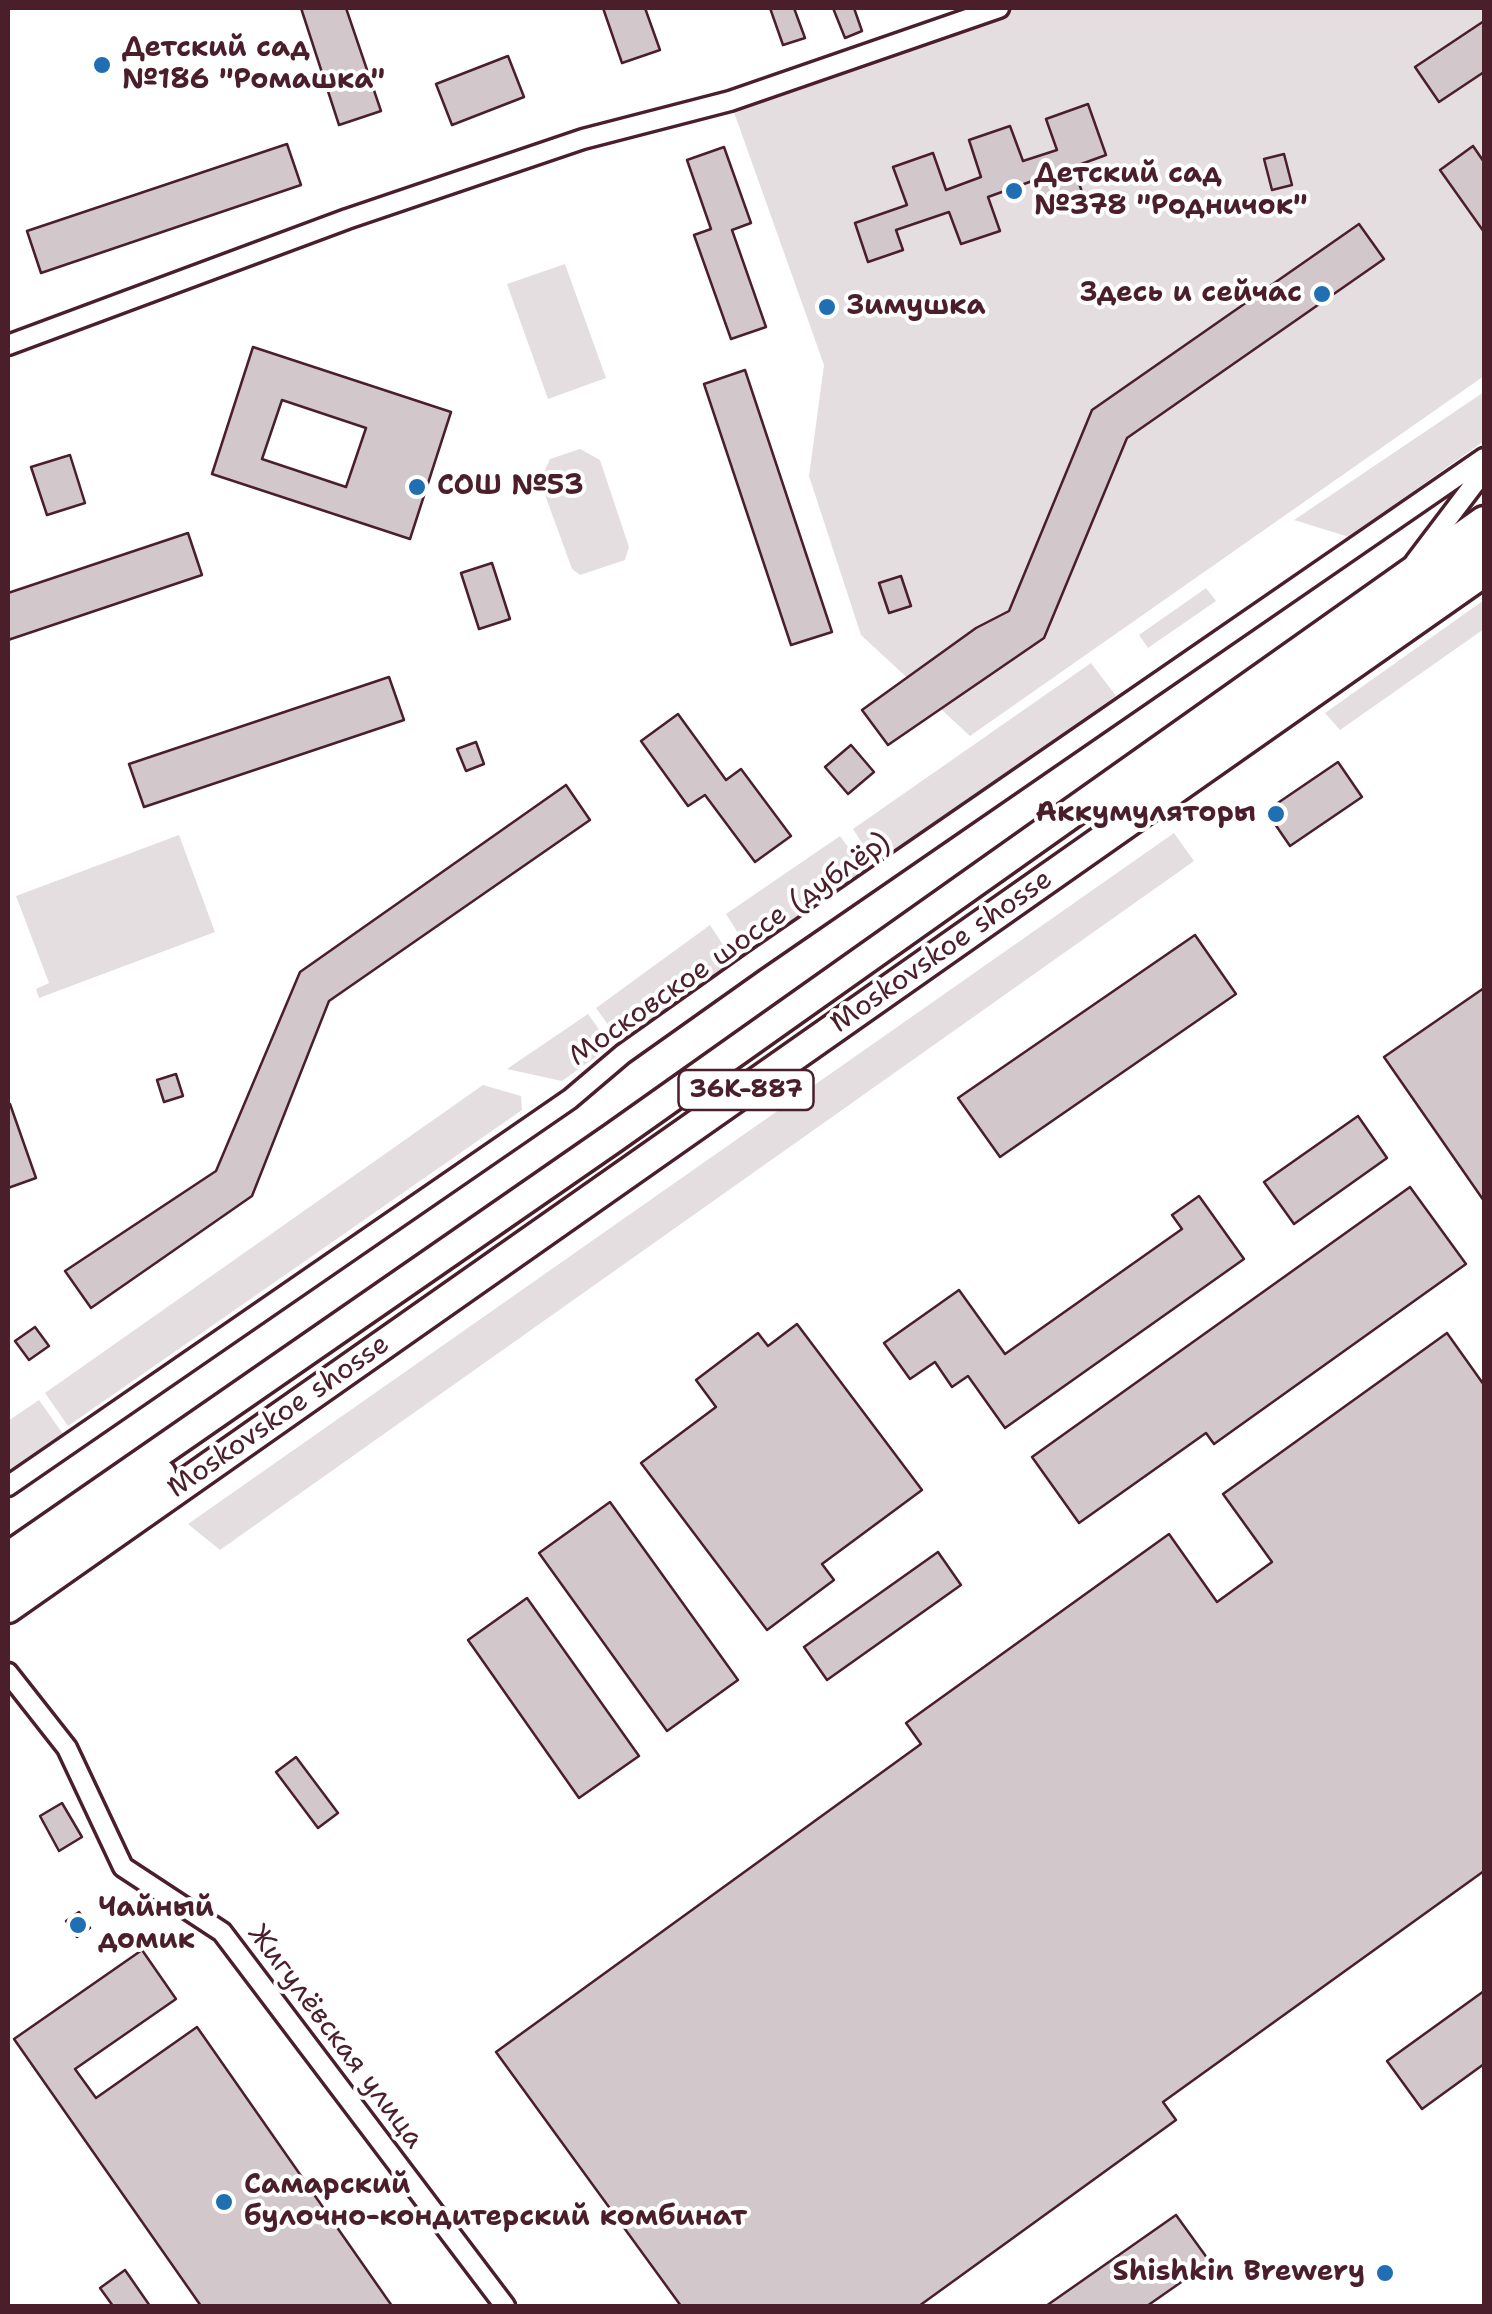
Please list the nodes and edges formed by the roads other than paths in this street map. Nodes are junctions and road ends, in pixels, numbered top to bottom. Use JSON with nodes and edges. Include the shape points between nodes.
{"nodes":[{"id":1,"x":999,"y":8,"type":"edge"},
{"id":2,"x":8,"y":346,"type":"edge"},
{"id":3,"x":1484,"y":458,"type":"edge"},
{"id":4,"x":1484,"y":471,"type":"edge"},
{"id":5,"x":1484,"y":521,"type":"edge"},
{"id":6,"x":1484,"y":547,"type":"edge"},
{"id":7,"x":1484,"y":572,"type":"edge"},
{"id":8,"x":1400,"y":580,"type":"junction"},
{"id":9,"x":1356,"y":637,"type":"junction"},
{"id":10,"x":8,"y":1486,"type":"edge"},
{"id":11,"x":8,"y":1557,"type":"edge"},
{"id":12,"x":8,"y":1582,"type":"edge"},
{"id":13,"x":8,"y":1608,"type":"edge"},
{"id":14,"x":8,"y":1673,"type":"edge"},
{"id":15,"x":505,"y":2306,"type":"edge"}],
"edges":[{"from":1,"to":2,"type":"street","via":[[730,101],[584,139]]},
{"from":3,"to":10,"type":"street","name":"Московское шоссе (дублёр)"},
{"from":4,"to":8,"type":"street"},
{"from":5,"to":8,"type":"main road","name":"Moskovskoe shosse","number":"36К-887"},
{"from":6,"to":9,"type":"main road","name":"Moskovskoe shosse","number":"36К-887"},
{"from":7,"to":13,"type":"main road","name":"Moskovskoe shosse","number":"36К-887"},
{"from":8,"to":9,"type":"street"},
{"from":8,"to":11,"type":"main road","name":"Moskovskoe shosse","number":"36К-887","via":[[614,1138]]},
{"from":9,"to":12,"type":"main road","name":"Moskovskoe shosse","number":"36К-887"},
{"from":14,"to":15,"type":"street","name":"Жигулёвская улица","via":[[67,1748],[123,1867],[222,1932]]}]}
